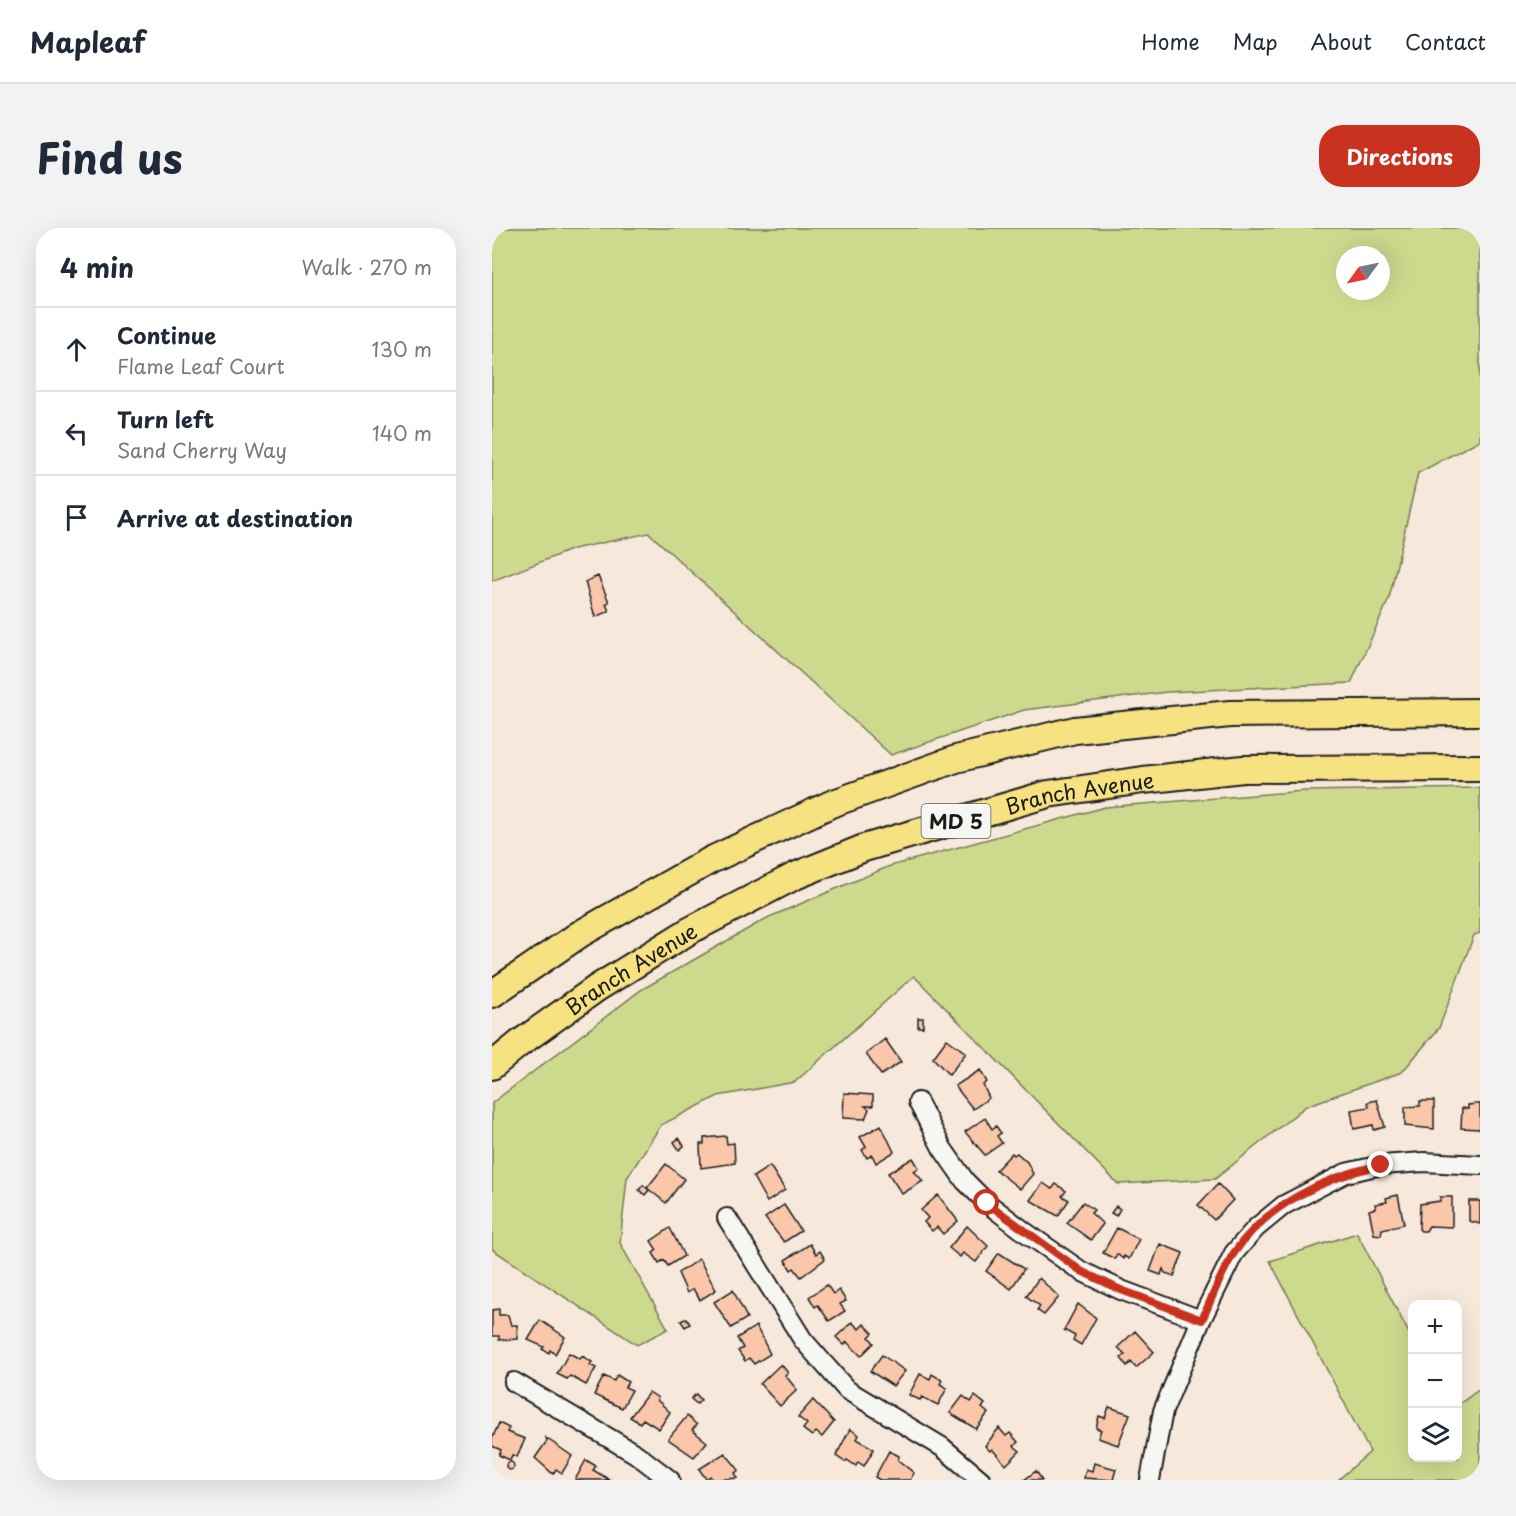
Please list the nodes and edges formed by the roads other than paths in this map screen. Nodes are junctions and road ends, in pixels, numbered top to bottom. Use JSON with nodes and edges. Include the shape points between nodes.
{"nodes":[{"id":1,"x":1480,"y":712,"type":"edge"},
{"id":2,"x":1480,"y":768,"type":"edge"},
{"id":3,"x":492,"y":994,"type":"edge"},
{"id":4,"x":492,"y":1066,"type":"edge"},
{"id":5,"x":918,"y":1102,"type":"dead end"},
{"id":6,"x":1480,"y":1165,"type":"edge"},
{"id":7,"x":727,"y":1218,"type":"dead end"},
{"id":8,"x":1202,"y":1320,"type":"junction"},
{"id":9,"x":514,"y":1382,"type":"dead end"},
{"id":10,"x":670,"y":1480,"type":"edge"},
{"id":11,"x":981,"y":1480,"type":"edge"},
{"id":12,"x":1150,"y":1480,"type":"edge"}],
"edges":[{"from":1,"to":3,"type":"highway","number":"MD 5","via":[[1230,714],[1075,730],[956,759],[831,804],[711,860],[579,934]]},
{"from":2,"to":4,"type":"highway","name":"Branch Avenue","number":"MD 5","via":[[1285,767],[1154,779],[1047,794],[864,848],[795,876],[689,931],[597,988]]},
{"from":5,"to":8,"type":"street","via":[[965,1181],[996,1210],[1081,1271]]},
{"from":6,"to":8,"type":"street","via":[[1381,1165],[1346,1173],[1316,1186],[1284,1205],[1234,1253]]},
{"from":7,"to":11,"type":"street","via":[[803,1340],[847,1390],[942,1447]]},
{"from":8,"to":12,"type":"street","via":[[1163,1411]]},
{"from":9,"to":10,"type":"street","via":[[636,1454]]}]}
